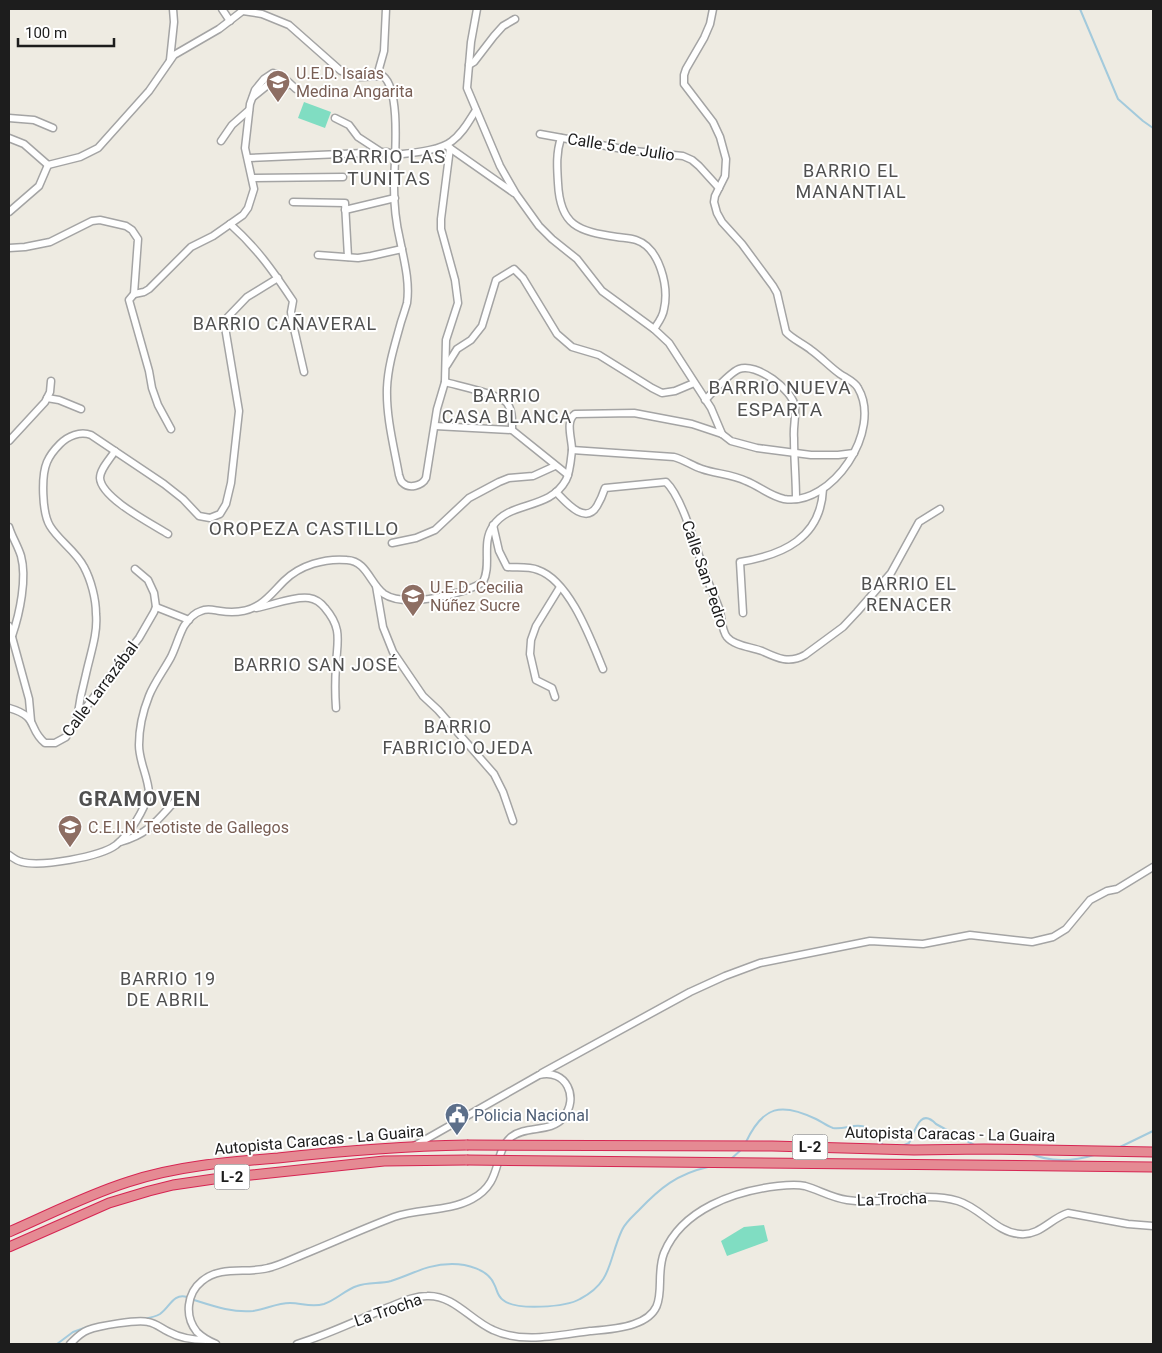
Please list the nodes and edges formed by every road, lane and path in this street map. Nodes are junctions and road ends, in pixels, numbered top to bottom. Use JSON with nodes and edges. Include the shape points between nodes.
{"nodes":[{"id":1,"x":173,"y":9,"type":"edge"},
{"id":2,"x":222,"y":9,"type":"edge"},
{"id":3,"x":251,"y":9,"type":"edge"},
{"id":4,"x":386,"y":9,"type":"edge"},
{"id":5,"x":478,"y":9,"type":"edge"},
{"id":6,"x":713,"y":9,"type":"edge"},
{"id":7,"x":244,"y":10,"type":"edge"},
{"id":8,"x":515,"y":18,"type":"dead end"},
{"id":9,"x":230,"y":21,"type":"junction"},
{"id":10,"x":170,"y":60,"type":"junction"},
{"id":11,"x":469,"y":65,"type":"junction"},
{"id":12,"x":377,"y":76,"type":"junction"},
{"id":13,"x":250,"y":104,"type":"junction"},
{"id":14,"x":476,"y":110,"type":"junction"},
{"id":15,"x":9,"y":118,"type":"edge"},
{"id":16,"x":335,"y":118,"type":"dead end"},
{"id":17,"x":53,"y":128,"type":"dead end"},
{"id":18,"x":540,"y":134,"type":"dead end"},
{"id":19,"x":9,"y":138,"type":"edge"},
{"id":20,"x":561,"y":138,"type":"junction"},
{"id":21,"x":221,"y":141,"type":"dead end"},
{"id":22,"x":448,"y":146,"type":"junction"},
{"id":23,"x":381,"y":152,"type":"junction"},
{"id":24,"x":395,"y":155,"type":"junction"},
{"id":25,"x":248,"y":158,"type":"junction"},
{"id":26,"x":48,"y":165,"type":"junction"},
{"id":27,"x":342,"y":177,"type":"dead end"},
{"id":28,"x":253,"y":178,"type":"junction"},
{"id":29,"x":718,"y":188,"type":"junction"},
{"id":30,"x":516,"y":194,"type":"junction"},
{"id":31,"x":395,"y":198,"type":"junction"},
{"id":32,"x":293,"y":202,"type":"dead end"},
{"id":33,"x":345,"y":210,"type":"junction"},
{"id":34,"x":9,"y":212,"type":"edge"},
{"id":35,"x":230,"y":224,"type":"junction"},
{"id":36,"x":9,"y":248,"type":"edge"},
{"id":37,"x":402,"y":249,"type":"junction"},
{"id":38,"x":318,"y":256,"type":"dead end"},
{"id":39,"x":348,"y":257,"type":"junction"},
{"id":40,"x":278,"y":278,"type":"junction"},
{"id":41,"x":134,"y":294,"type":"junction"},
{"id":42,"x":654,"y":329,"type":"junction"},
{"id":43,"x":446,"y":366,"type":"junction"},
{"id":44,"x":304,"y":372,"type":"dead end"},
{"id":45,"x":51,"y":381,"type":"dead end"},
{"id":46,"x":445,"y":382,"type":"junction"},
{"id":47,"x":694,"y":383,"type":"junction"},
{"id":48,"x":47,"y":398,"type":"junction"},
{"id":49,"x":705,"y":400,"type":"junction"},
{"id":50,"x":81,"y":409,"type":"dead end"},
{"id":51,"x":435,"y":426,"type":"junction"},
{"id":52,"x":171,"y":429,"type":"dead end"},
{"id":53,"x":512,"y":430,"type":"junction"},
{"id":54,"x":722,"y":434,"type":"junction"},
{"id":55,"x":9,"y":441,"type":"edge"},
{"id":56,"x":572,"y":450,"type":"junction"},
{"id":57,"x":116,"y":451,"type":"junction"},
{"id":58,"x":795,"y":453,"type":"junction"},
{"id":59,"x":854,"y":453,"type":"junction"},
{"id":60,"x":555,"y":466,"type":"junction"},
{"id":61,"x":568,"y":475,"type":"junction"},
{"id":62,"x":823,"y":489,"type":"junction"},
{"id":63,"x":556,"y":492,"type":"junction"},
{"id":64,"x":796,"y":499,"type":"junction"},
{"id":65,"x":940,"y":509,"type":"dead end"},
{"id":66,"x":493,"y":525,"type":"junction"},
{"id":67,"x":9,"y":527,"type":"edge"},
{"id":68,"x":168,"y":534,"type":"dead end"},
{"id":69,"x":392,"y":543,"type":"dead end"},
{"id":70,"x":135,"y":569,"type":"dead end"},
{"id":71,"x":376,"y":585,"type":"junction"},
{"id":72,"x":560,"y":587,"type":"junction"},
{"id":73,"x":156,"y":607,"type":"junction"},
{"id":74,"x":253,"y":608,"type":"junction"},
{"id":75,"x":743,"y":613,"type":"dead end"},
{"id":76,"x":189,"y":620,"type":"junction"},
{"id":77,"x":9,"y":626,"type":"edge"},
{"id":78,"x":12,"y":636,"type":"junction"},
{"id":79,"x":603,"y":669,"type":"dead end"},
{"id":80,"x":555,"y":697,"type":"dead end"},
{"id":81,"x":9,"y":708,"type":"edge"},
{"id":82,"x":336,"y":708,"type":"dead end"},
{"id":83,"x":77,"y":719,"type":"junction"},
{"id":84,"x":32,"y":721,"type":"junction"},
{"id":85,"x":175,"y":801,"type":"dead end"},
{"id":86,"x":513,"y":821,"type":"dead end"},
{"id":87,"x":119,"y":842,"type":"junction"},
{"id":88,"x":9,"y":855,"type":"edge"},
{"id":89,"x":1153,"y":867,"type":"edge"},
{"id":90,"x":532,"y":1078,"type":"junction"},
{"id":91,"x":414,"y":1146,"type":"junction"},
{"id":92,"x":1153,"y":1152,"type":"edge"},
{"id":93,"x":1153,"y":1167,"type":"edge"},
{"id":94,"x":1153,"y":1226,"type":"edge"},
{"id":95,"x":9,"y":1232,"type":"edge"},
{"id":96,"x":9,"y":1247,"type":"edge"},
{"id":97,"x":207,"y":1340,"type":"junction"},
{"id":98,"x":70,"y":1344,"type":"edge"},
{"id":99,"x":216,"y":1344,"type":"edge"},
{"id":100,"x":297,"y":1344,"type":"edge"}],
"edges":[{"from":1,"to":10,"type":"street"},
{"from":2,"to":9,"type":"street"},
{"from":3,"to":7,"type":"street"},
{"from":4,"to":12,"type":"street","via":[[384,51]]},
{"from":5,"to":11,"type":"street","via":[[472,28]]},
{"from":6,"to":29,"type":"street","via":[[710,24],[686,69],[684,80],[686,88],[713,122],[720,137],[727,165]]},
{"from":7,"to":9,"type":"street"},
{"from":7,"to":12,"type":"street","via":[[289,25],[341,71],[360,77]]},
{"from":8,"to":11,"type":"street","via":[[503,26]]},
{"from":9,"to":10,"type":"street"},
{"from":10,"to":26,"type":"street","via":[[149,91],[98,148],[80,157]]},
{"from":11,"to":14,"type":"street","via":[[467,88]]},
{"from":12,"to":24,"type":"street","via":[[388,80],[392,94]]},
{"from":13,"to":13,"type":"street","via":[[254,90],[273,72],[296,89],[274,80]]},
{"from":13,"to":21,"type":"street"},
{"from":13,"to":25,"type":"street","via":[[245,148]]},
{"from":14,"to":22,"type":"street"},
{"from":14,"to":30,"type":"street"},
{"from":15,"to":17,"type":"street","via":[[34,120]]},
{"from":16,"to":23,"type":"street","via":[[349,125],[358,137]]},
{"from":18,"to":20,"type":"street","name":"Calle 5 de Julio"},
{"from":19,"to":26,"type":"street","via":[[24,144]]},
{"from":20,"to":29,"type":"street","name":"Calle 5 de Julio","via":[[683,156],[699,166]]},
{"from":20,"to":42,"type":"street","via":[[557,148],[558,194],[568,220],[600,234],[636,240],[657,260],[665,283],[666,300]]},
{"from":22,"to":24,"type":"street"},
{"from":22,"to":30,"type":"street"},
{"from":22,"to":43,"type":"street","via":[[440,219],[458,304],[446,340]]},
{"from":23,"to":24,"type":"street"},
{"from":23,"to":25,"type":"street"},
{"from":24,"to":31,"type":"street"},
{"from":25,"to":28,"type":"street"},
{"from":26,"to":34,"type":"street","via":[[39,186]]},
{"from":27,"to":28,"type":"street"},
{"from":28,"to":35,"type":"street","via":[[254,189],[248,208]]},
{"from":29,"to":59,"type":"street","via":[[714,202],[717,213],[777,292],[786,332],[859,389],[864,420]]},
{"from":30,"to":42,"type":"street","via":[[546,235],[577,259],[602,291]]},
{"from":31,"to":33,"type":"street"},
{"from":31,"to":37,"type":"street"},
{"from":32,"to":33,"type":"street","via":[[344,203]]},
{"from":33,"to":39,"type":"street"},
{"from":35,"to":40,"type":"street","via":[[250,242]]},
{"from":35,"to":41,"type":"street","via":[[190,247],[149,289]]},
{"from":36,"to":41,"type":"street","via":[[50,242],[92,221],[126,226],[138,239]]},
{"from":37,"to":39,"type":"street"},
{"from":37,"to":51,"type":"street","via":[[407,273],[407,303],[389,364],[388,400],[404,484],[420,485],[424,482]]},
{"from":38,"to":39,"type":"street"},
{"from":40,"to":44,"type":"street","via":[[293,301],[292,320]]},
{"from":40,"to":57,"type":"street","via":[[247,297],[224,321],[239,411],[232,483],[220,514],[210,518],[199,516],[164,484]]},
{"from":41,"to":52,"type":"street","via":[[129,300],[152,388]]},
{"from":42,"to":47,"type":"street","via":[[669,343]]},
{"from":43,"to":46,"type":"street"},
{"from":43,"to":47,"type":"street","via":[[457,349],[471,340],[482,326],[496,280],[514,269],[523,278],[557,334],[572,347],[599,355],[662,393]]},
{"from":45,"to":48,"type":"street"},
{"from":46,"to":51,"type":"street"},
{"from":46,"to":53,"type":"street","via":[[502,398],[511,410]]},
{"from":47,"to":49,"type":"street"},
{"from":48,"to":50,"type":"street"},
{"from":48,"to":55,"type":"street"},
{"from":49,"to":54,"type":"street"},
{"from":49,"to":58,"type":"street","via":[[739,369],[744,367],[762,372],[788,394],[794,404]]},
{"from":51,"to":53,"type":"street"},
{"from":53,"to":60,"type":"street"},
{"from":54,"to":56,"type":"street","via":[[692,424],[634,413],[579,413],[572,416],[570,424]]},
{"from":54,"to":58,"type":"street","via":[[731,441],[748,446]]},
{"from":56,"to":61,"type":"street"},
{"from":56,"to":64,"type":"street","via":[[674,457],[702,469],[744,479],[776,496]]},
{"from":57,"to":68,"type":"street","via":[[102,471],[102,486],[113,499]]},
{"from":57,"to":83,"type":"street","via":[[91,435],[79,433],[63,441],[53,451],[44,472],[46,518],[84,566],[96,615]]},
{"from":58,"to":59,"type":"street"},
{"from":58,"to":64,"type":"street"},
{"from":59,"to":62,"type":"street"},
{"from":60,"to":61,"type":"street"},
{"from":60,"to":69,"type":"street","via":[[533,476],[499,482],[469,498],[435,530]]},
{"from":61,"to":63,"type":"street"},
{"from":62,"to":64,"type":"street","via":[[806,498]]},
{"from":62,"to":75,"type":"street","via":[[820,510],[797,543],[766,556],[740,562]]},
{"from":63,"to":65,"type":"street","name":"Calle San Pedro","via":[[574,510],[586,513],[596,508],[605,488],[666,482],[673,488],[682,509],[717,601],[725,635],[730,640],[784,660],[805,656],[843,627],[888,578],[919,522]]},
{"from":63,"to":66,"type":"street","via":[[545,501],[506,514]]},
{"from":66,"to":71,"type":"street","via":[[488,538],[485,578],[477,586],[447,595],[409,600],[385,595]]},
{"from":66,"to":72,"type":"street","via":[[499,551],[507,567],[538,569]]},
{"from":67,"to":78,"type":"street","via":[[23,572]]},
{"from":70,"to":73,"type":"street","via":[[148,580]]},
{"from":71,"to":74,"type":"street","via":[[359,563],[327,561],[300,568]]},
{"from":71,"to":86,"type":"street","via":[[383,627],[393,652],[423,696],[494,774]]},
{"from":72,"to":79,"type":"street","via":[[579,614]]},
{"from":72,"to":80,"type":"street","via":[[536,626],[530,645],[536,680],[552,688]]},
{"from":73,"to":76,"type":"street"},
{"from":73,"to":83,"type":"street","name":"Calle Larrazábal","via":[[139,638]]},
{"from":74,"to":76,"type":"street","via":[[230,612],[208,609],[196,613]]},
{"from":74,"to":82,"type":"street","via":[[311,598],[328,612],[334,620],[338,637]]},
{"from":76,"to":87,"type":"street","via":[[149,694],[139,746],[149,792],[130,829]]},
{"from":77,"to":78,"type":"street"},
{"from":78,"to":84,"type":"street","via":[[30,699]]},
{"from":81,"to":84,"type":"street","via":[[26,714]]},
{"from":83,"to":84,"type":"street","name":"Calle Larrazábal","via":[[66,737],[49,744],[38,736]]},
{"from":85,"to":87,"type":"street","via":[[148,830]]},
{"from":87,"to":88,"type":"street","via":[[98,854],[46,864],[21,862]]},
{"from":89,"to":90,"type":"street","via":[[1117,889],[1090,900],[1066,929],[1053,937],[1032,942],[970,935],[923,944],[870,941],[760,963],[690,992]]},
{"from":90,"to":91,"type":"street"},
{"from":90,"to":97,"type":"street","via":[[550,1074],[563,1079],[570,1091],[567,1113],[558,1123],[521,1131],[509,1140],[501,1152],[493,1178],[476,1196],[455,1205],[395,1217],[268,1268],[224,1271],[208,1277],[196,1287],[188,1304],[192,1325]]},
{"from":91,"to":92,"type":"highway","name":"Autopista Caracas - La Guaira","number":"L-2","bridge":true,"via":[[772,1146]]},
{"from":91,"to":95,"type":"highway","name":"Autopista Caracas - La Guaira","number":"L-2","via":[[171,1170],[104,1190]]},
{"from":93,"to":96,"type":"highway","name":"Autopista Caracas - La Guaira","number":"L-2","bridge":true,"via":[[384,1161],[173,1185],[109,1203]]},
{"from":94,"to":100,"type":"street","name":"La Trocha","via":[[1068,1214],[1036,1232],[1021,1235],[1006,1230],[974,1208],[947,1198],[854,1201],[805,1186],[779,1186],[736,1196],[686,1220],[664,1254],[659,1302],[651,1314],[621,1328],[515,1337],[492,1330],[453,1303],[428,1296],[406,1300]]},
{"from":97,"to":98,"type":"street","via":[[186,1338],[147,1321],[137,1321],[88,1330]]},
{"from":97,"to":99,"type":"street"}]}
